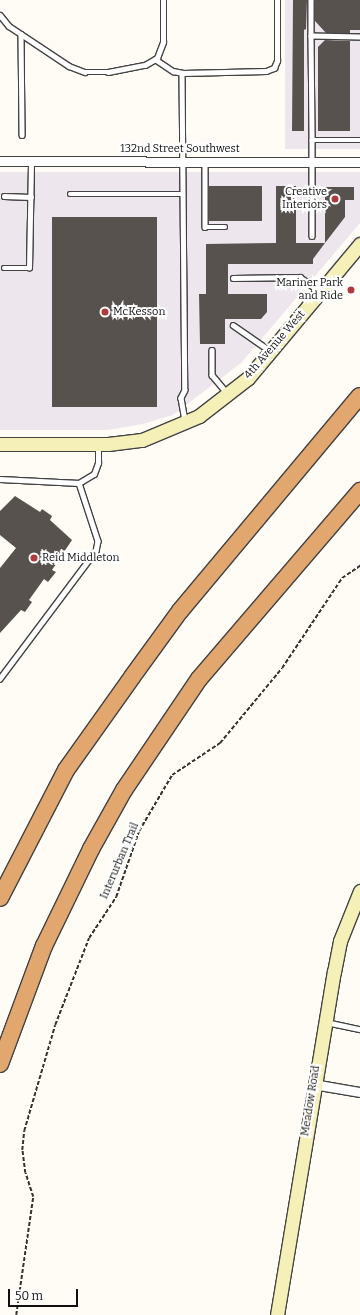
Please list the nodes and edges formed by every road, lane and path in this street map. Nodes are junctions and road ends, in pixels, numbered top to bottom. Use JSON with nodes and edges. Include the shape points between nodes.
{"nodes":[{"id":1,"x":163,"y":0,"type":"edge"},
{"id":2,"x":277,"y":0,"type":"edge"},
{"id":3,"x":311,"y":0,"type":"edge"},
{"id":4,"x":0,"y":15,"type":"edge"},
{"id":5,"x":21,"y":34,"type":"junction"},
{"id":6,"x":311,"y":36,"type":"junction"},
{"id":7,"x":360,"y":37,"type":"edge"},
{"id":8,"x":156,"y":59,"type":"junction"},
{"id":9,"x":182,"y":73,"type":"junction"},
{"id":10,"x":22,"y":135,"type":"dead end"},
{"id":11,"x":312,"y":140,"type":"junction"},
{"id":12,"x":360,"y":140,"type":"edge"},
{"id":13,"x":183,"y":160,"type":"junction"},
{"id":14,"x":204,"y":160,"type":"junction"},
{"id":15,"x":310,"y":161,"type":"junction"},
{"id":16,"x":0,"y":162,"type":"edge"},
{"id":17,"x":31,"y":162,"type":"junction"},
{"id":18,"x":360,"y":162,"type":"edge"},
{"id":19,"x":70,"y":194,"type":"dead end"},
{"id":20,"x":183,"y":194,"type":"junction"},
{"id":21,"x":4,"y":196,"type":"dead end"},
{"id":22,"x":30,"y":197,"type":"junction"},
{"id":23,"x":225,"y":227,"type":"dead end"},
{"id":24,"x":312,"y":236,"type":"dead end"},
{"id":25,"x":360,"y":244,"type":"edge"},
{"id":26,"x":4,"y":268,"type":"dead end"},
{"id":27,"x":233,"y":278,"type":"dead end"},
{"id":28,"x":320,"y":292,"type":"junction"},
{"id":29,"x":233,"y":325,"type":"dead end"},
{"id":30,"x":212,"y":350,"type":"dead end"},
{"id":31,"x":270,"y":351,"type":"junction"},
{"id":32,"x":228,"y":394,"type":"junction"},
{"id":33,"x":360,"y":396,"type":"edge"},
{"id":34,"x":180,"y":426,"type":"junction"},
{"id":35,"x":0,"y":444,"type":"edge"},
{"id":36,"x":98,"y":444,"type":"junction"},
{"id":37,"x":0,"y":479,"type":"edge"},
{"id":38,"x":79,"y":483,"type":"junction"},
{"id":39,"x":360,"y":491,"type":"edge"},
{"id":40,"x":360,"y":566,"type":"edge"},
{"id":41,"x":0,"y":679,"type":"edge"},
{"id":42,"x":360,"y":891,"type":"edge"},
{"id":43,"x":0,"y":898,"type":"edge"},
{"id":44,"x":324,"y":1022,"type":"junction"},
{"id":45,"x":360,"y":1029,"type":"edge"},
{"id":46,"x":0,"y":1064,"type":"edge"},
{"id":47,"x":313,"y":1084,"type":"junction"},
{"id":48,"x":360,"y":1092,"type":"edge"},
{"id":49,"x":16,"y":1315,"type":"edge"},
{"id":50,"x":277,"y":1315,"type":"edge"}],
"edges":[{"from":1,"to":8,"type":"lane","via":[[163,42]]},
{"from":2,"to":9,"type":"lane","via":[[277,61],[274,68],[266,71]]},
{"from":3,"to":6,"type":"lane"},
{"from":4,"to":5,"type":"lane"},
{"from":5,"to":8,"type":"lane","via":[[69,66],[84,72],[115,71],[145,65]]},
{"from":5,"to":10,"type":"lane"},
{"from":6,"to":7,"type":"lane"},
{"from":6,"to":11,"type":"lane"},
{"from":8,"to":9,"type":"lane","via":[[173,71]]},
{"from":9,"to":13,"type":"lane"},
{"from":11,"to":12,"type":"lane"},
{"from":11,"to":15,"type":"lane"},
{"from":13,"to":14,"type":"street","name":"132nd Street Southwest"},
{"from":13,"to":17,"type":"street","name":"132nd Street Southwest"},
{"from":13,"to":20,"type":"lane"},
{"from":14,"to":15,"type":"street","name":"132nd Street Southwest"},
{"from":14,"to":23,"type":"lane","via":[[205,227]]},
{"from":15,"to":18,"type":"street","name":"132nd Street Southwest"},
{"from":15,"to":24,"type":"lane"},
{"from":16,"to":17,"type":"street","name":"132nd Street Southwest"},
{"from":17,"to":22,"type":"lane"},
{"from":19,"to":20,"type":"lane"},
{"from":20,"to":34,"type":"lane","via":[[185,390],[181,398]]},
{"from":21,"to":22,"type":"lane"},
{"from":22,"to":26,"type":"lane","via":[[29,268]]},
{"from":25,"to":28,"type":"street","name":"4th Avenue West"},
{"from":27,"to":28,"type":"lane","via":[[300,277]]},
{"from":28,"to":31,"type":"street","name":"4th Avenue West"},
{"from":29,"to":31,"type":"lane"},
{"from":30,"to":32,"type":"lane","via":[[212,375]]},
{"from":31,"to":32,"type":"street","name":"4th Avenue West","via":[[248,378]]},
{"from":32,"to":34,"type":"street","name":"4th Avenue West"},
{"from":33,"to":43,"type":"highway","via":[[180,611],[132,676],[66,770]]},
{"from":34,"to":36,"type":"street","name":"4th Avenue West","via":[[142,440]]},
{"from":35,"to":36,"type":"street","name":"4th Avenue West"},
{"from":36,"to":38,"type":"lane","via":[[98,463],[94,474]]},
{"from":37,"to":38,"type":"lane"},
{"from":38,"to":41,"type":"lane","via":[[98,542],[96,551]]},
{"from":39,"to":46,"type":"highway","via":[[199,680],[124,790],[44,946]]},
{"from":40,"to":49,"type":"path","name":"Interurban Trail","via":[[342,578],[282,668],[220,743],[172,775],[139,831],[116,896],[89,938],[55,1025],[24,1131],[22,1150],[25,1173],[33,1197]]},
{"from":42,"to":44,"type":"street","name":"Meadow Road","via":[[340,941]]},
{"from":44,"to":45,"type":"lane"},
{"from":44,"to":47,"type":"street","name":"Meadow Road"},
{"from":47,"to":48,"type":"street"},
{"from":47,"to":50,"type":"street","name":"Meadow Road"}]}
